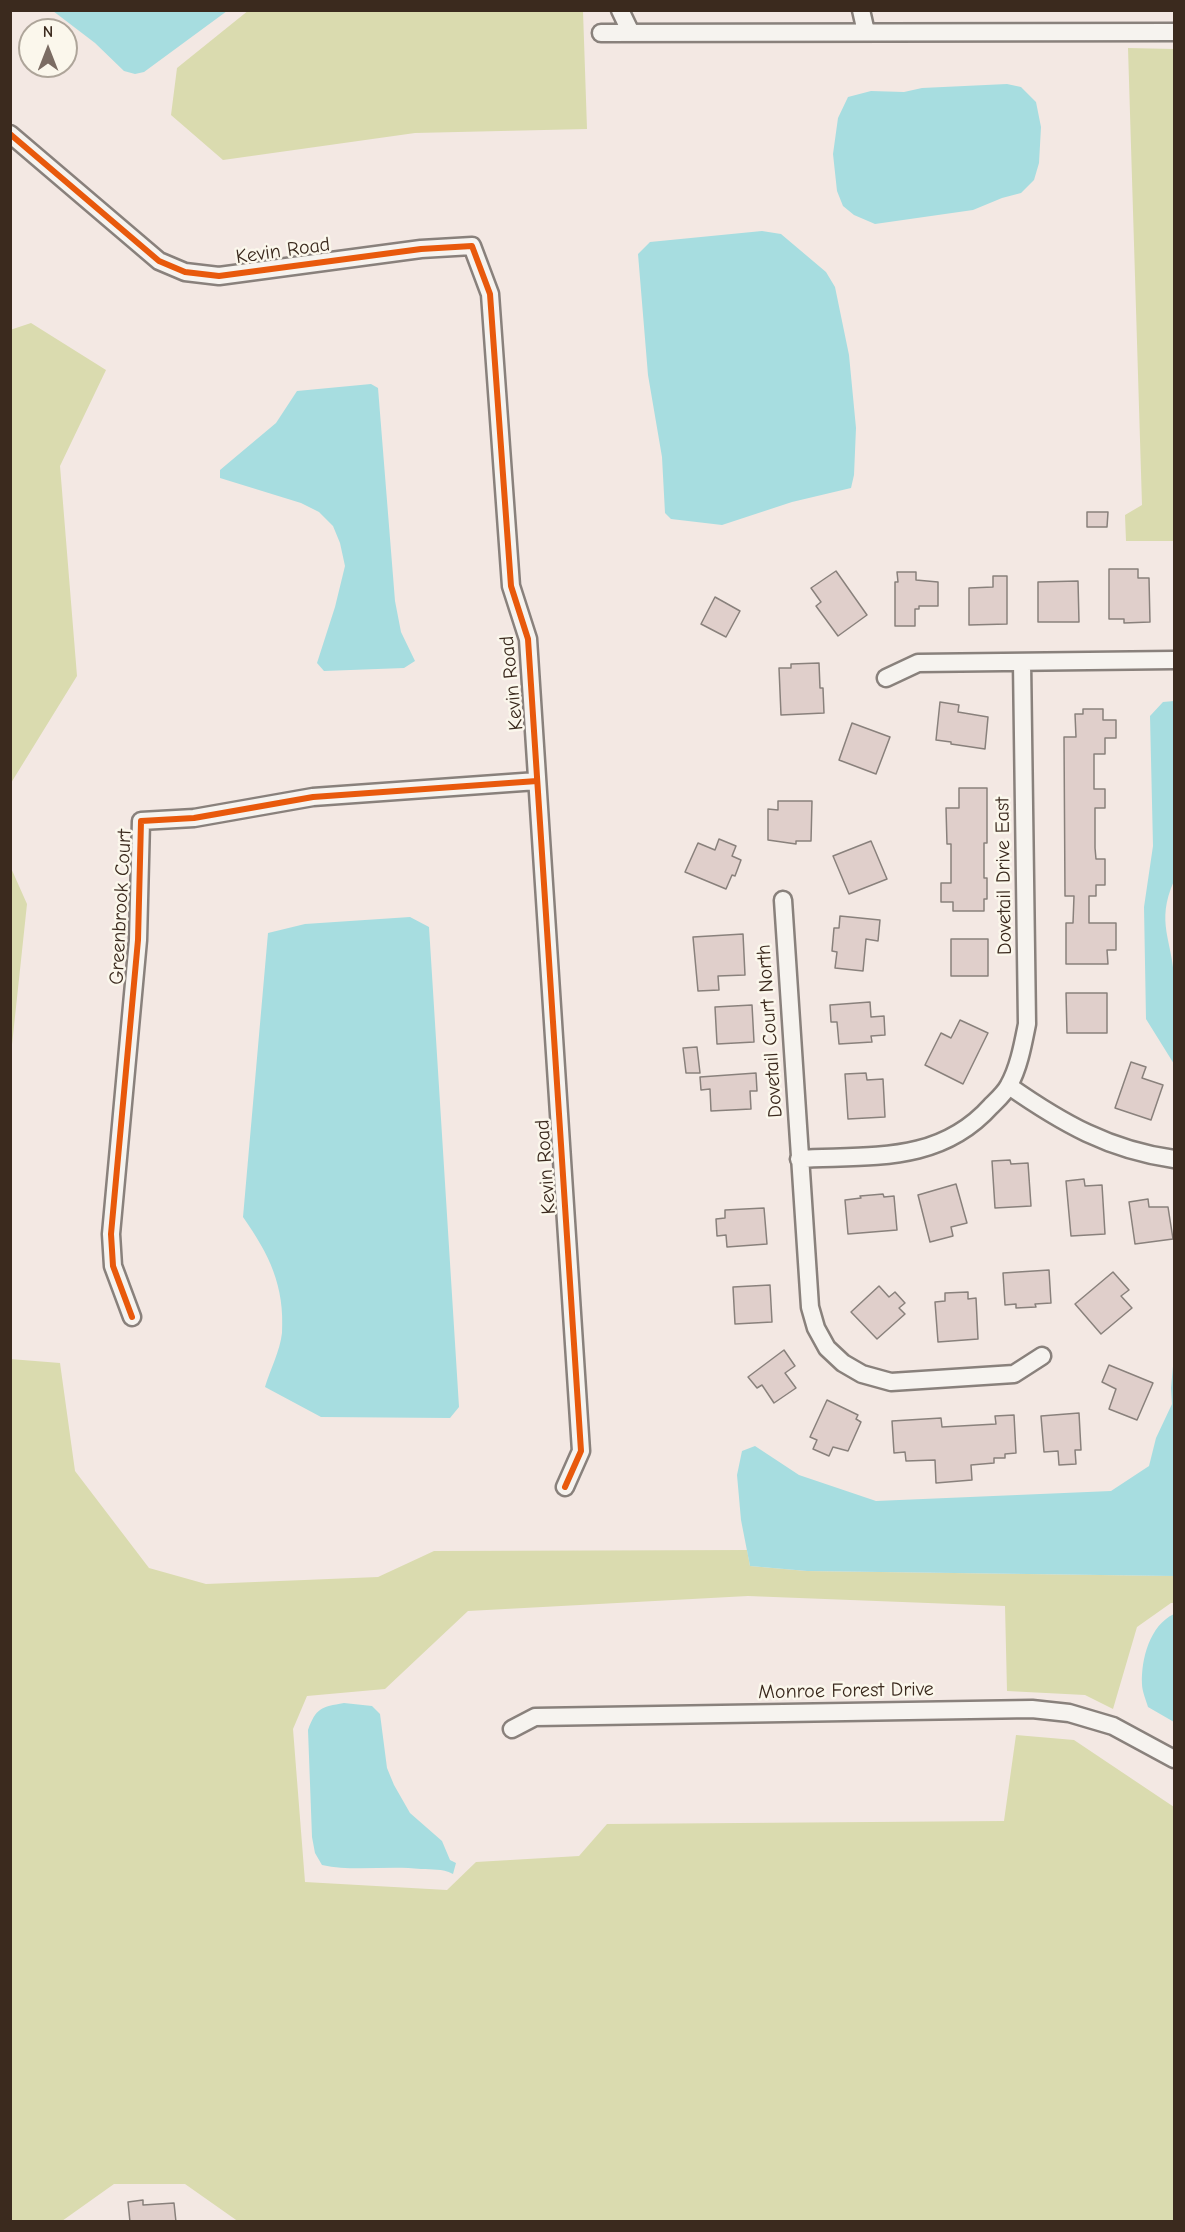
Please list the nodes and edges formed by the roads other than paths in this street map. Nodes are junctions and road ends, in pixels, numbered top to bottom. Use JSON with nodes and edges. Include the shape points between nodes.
{"nodes":[{"id":1,"x":620,"y":10,"type":"edge"},
{"id":2,"x":861,"y":10,"type":"edge"},
{"id":3,"x":866,"y":32,"type":"junction"},
{"id":4,"x":1174,"y":32,"type":"edge"},
{"id":5,"x":601,"y":33,"type":"dead end"},
{"id":6,"x":631,"y":33,"type":"junction"},
{"id":7,"x":10,"y":134,"type":"edge"},
{"id":8,"x":1174,"y":660,"type":"edge"},
{"id":9,"x":1022,"y":662,"type":"junction"},
{"id":10,"x":886,"y":678,"type":"dead end"},
{"id":11,"x":537,"y":781,"type":"junction"},
{"id":12,"x":783,"y":900,"type":"dead end"},
{"id":13,"x":1009,"y":1086,"type":"junction"},
{"id":14,"x":799,"y":1159,"type":"junction"},
{"id":15,"x":1174,"y":1159,"type":"edge"},
{"id":16,"x":132,"y":1317,"type":"dead end"},
{"id":17,"x":1042,"y":1356,"type":"dead end"},
{"id":18,"x":565,"y":1486,"type":"dead end"},
{"id":19,"x":512,"y":1730,"type":"dead end"},
{"id":20,"x":1174,"y":1759,"type":"edge"}],
"edges":[{"from":1,"to":6,"type":"street"},
{"from":2,"to":3,"type":"street"},
{"from":3,"to":4,"type":"street"},
{"from":3,"to":6,"type":"street"},
{"from":5,"to":6,"type":"street"},
{"from":7,"to":11,"type":"street","name":"Kevin Road","via":[[159,261],[185,272],[219,276],[421,249],[472,246],[490,294],[511,586],[528,639]]},
{"from":8,"to":9,"type":"street"},
{"from":9,"to":10,"type":"street","via":[[918,663]]},
{"from":9,"to":13,"type":"street","name":"Dovetail Drive East","via":[[1027,1024]]},
{"from":11,"to":16,"type":"street","name":"Greenbrook Court","via":[[313,797],[194,818],[141,821],[138,940],[111,1234],[113,1266]]},
{"from":11,"to":18,"type":"street","name":"Kevin Road","via":[[580,1451]]},
{"from":12,"to":14,"type":"street","name":"Dovetail Court North"},
{"from":13,"to":14,"type":"street","via":[[980,1118],[956,1136],[921,1150]]},
{"from":13,"to":15,"type":"street","via":[[1098,1139],[1122,1149]]},
{"from":14,"to":17,"type":"street","name":"Dovetail Court North","via":[[810,1307],[827,1348],[843,1363],[862,1374],[891,1382],[1014,1374]]},
{"from":19,"to":20,"type":"street","name":"Monroe Forest Drive","via":[[535,1717],[1032,1709],[1069,1713],[1113,1726]]}]}
